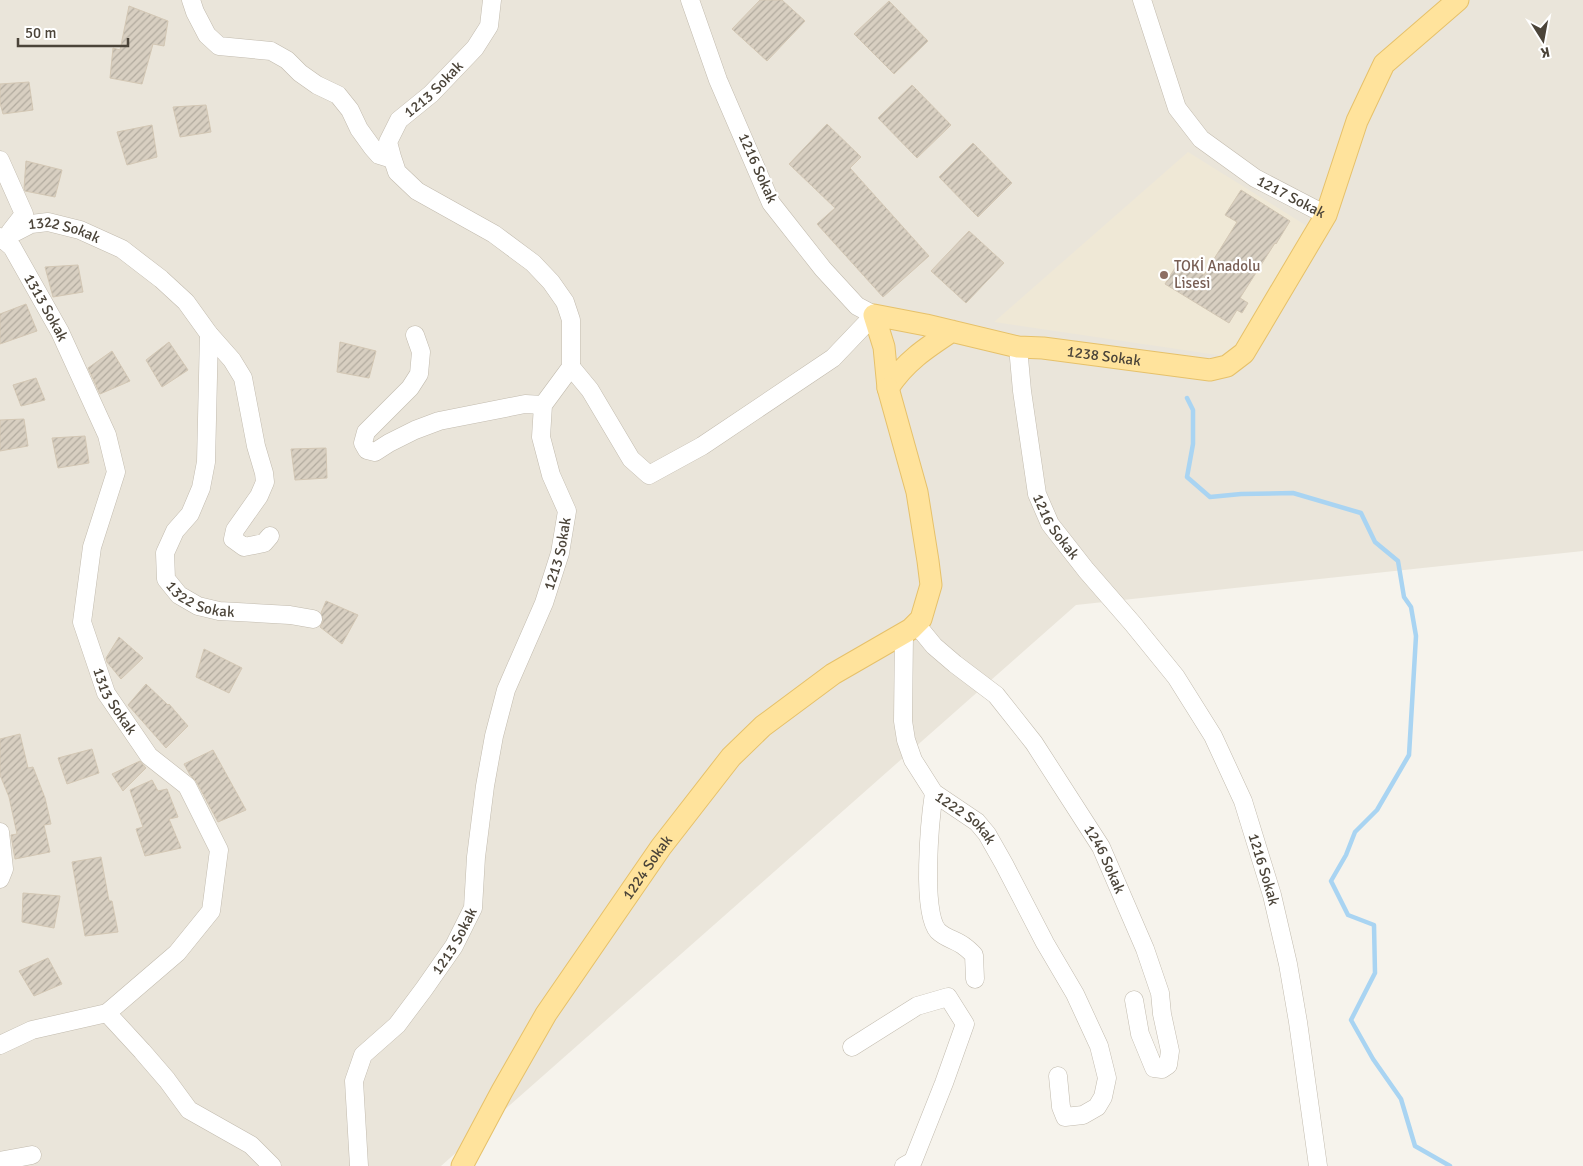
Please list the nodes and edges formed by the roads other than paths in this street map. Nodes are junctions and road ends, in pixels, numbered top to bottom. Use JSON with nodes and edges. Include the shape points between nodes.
{"nodes":[{"id":1,"x":191,"y":0,"type":"edge"},
{"id":2,"x":492,"y":0,"type":"edge"},
{"id":3,"x":690,"y":0,"type":"edge"},
{"id":4,"x":1142,"y":0,"type":"edge"},
{"id":5,"x":1458,"y":0,"type":"edge"},
{"id":6,"x":392,"y":159,"type":"junction"},
{"id":7,"x":0,"y":160,"type":"edge"},
{"id":8,"x":1326,"y":215,"type":"junction"},
{"id":9,"x":1,"y":239,"type":"edge"},
{"id":10,"x":874,"y":315,"type":"junction"},
{"id":11,"x":952,"y":331,"type":"junction"},
{"id":12,"x":209,"y":334,"type":"junction"},
{"id":13,"x":415,"y":336,"type":"dead end"},
{"id":14,"x":1018,"y":346,"type":"junction"},
{"id":15,"x":571,"y":367,"type":"junction"},
{"id":16,"x":1189,"y":367,"type":"joint"},
{"id":17,"x":888,"y":388,"type":"junction"},
{"id":18,"x":543,"y":405,"type":"junction"},
{"id":19,"x":270,"y":536,"type":"dead end"},
{"id":20,"x":313,"y":619,"type":"dead end"},
{"id":21,"x":910,"y":629,"type":"junction"},
{"id":22,"x":934,"y":793,"type":"junction"},
{"id":23,"x":0,"y":832,"type":"edge"},
{"id":24,"x":0,"y":879,"type":"edge"},
{"id":25,"x":975,"y":979,"type":"dead end"},
{"id":26,"x":1134,"y":1000,"type":"dead end"},
{"id":27,"x":107,"y":1013,"type":"junction"},
{"id":28,"x":0,"y":1045,"type":"edge"},
{"id":29,"x":852,"y":1047,"type":"dead end"},
{"id":30,"x":1058,"y":1076,"type":"dead end"},
{"id":31,"x":32,"y":1155,"type":"dead end"},
{"id":32,"x":0,"y":1161,"type":"edge"},
{"id":33,"x":272,"y":1166,"type":"edge"},
{"id":34,"x":359,"y":1166,"type":"edge"},
{"id":35,"x":462,"y":1166,"type":"edge"},
{"id":36,"x":904,"y":1166,"type":"edge"},
{"id":37,"x":1318,"y":1166,"type":"edge"}],
"edges":[{"from":1,"to":6,"type":"street","via":[[207,35],[219,46],[271,51],[287,60],[317,86],[338,95],[372,147],[380,155]]},
{"from":2,"to":6,"type":"street","name":"1213 Sokak","via":[[490,26],[475,48],[431,94],[399,120],[388,142]]},
{"from":3,"to":10,"type":"street","name":"1216 Sokak","via":[[718,80],[771,202],[823,269],[858,306]]},
{"from":4,"to":8,"type":"street","name":"1217 Sokak","via":[[1177,108],[1201,139],[1255,178]]},
{"from":5,"to":8,"type":"main road","via":[[1384,64],[1357,121]]},
{"from":6,"to":15,"type":"street","via":[[397,172],[417,191],[494,234],[534,263],[551,282],[565,302],[570,320]]},
{"from":7,"to":9,"type":"street","via":[[24,214]]},
{"from":8,"to":16,"type":"main road","name":"1217 Sokak","via":[[1244,353],[1227,366],[1210,370]]},
{"from":9,"to":12,"type":"street","name":"1322 Sokak","via":[[30,224],[48,222],[80,230],[122,249],[186,302]]},
{"from":9,"to":27,"type":"street","name":"1313 Sokak","via":[[12,247],[60,332],[106,435],[116,472],[92,547],[82,622],[106,694],[149,756],[187,786],[219,850],[211,911],[177,954]]},
{"from":10,"to":11,"type":"main road","name":"1216 Sokak"},
{"from":10,"to":15,"type":"street","via":[[833,358],[702,446],[649,475],[631,459],[590,390]]},
{"from":10,"to":17,"type":"main road","name":"1222 Sokak","via":[[884,347]]},
{"from":11,"to":14,"type":"main road","name":"1216 Sokak"},
{"from":11,"to":17,"type":"main road","via":[[922,350],[898,373]]},
{"from":12,"to":19,"type":"street","name":"1322 Sokak","via":[[243,378],[264,473],[265,482],[259,496],[235,530],[233,539],[244,547],[264,543]]},
{"from":12,"to":20,"type":"street","name":"1322 Sokak","via":[[206,462],[201,488],[190,514],[174,531],[165,553],[166,579],[179,595],[198,606],[218,611]]},
{"from":13,"to":18,"type":"street","via":[[420,352],[419,374],[410,388],[366,432],[362,443],[367,450],[376,452],[439,421],[525,404]]},
{"from":14,"to":16,"type":"main road","name":"1238 Sokak"},
{"from":14,"to":37,"type":"street","name":"1216 Sokak","via":[[1037,494],[1050,524],[1176,677],[1213,736],[1243,801],[1272,895],[1288,964]]},
{"from":15,"to":18,"type":"street"},
{"from":17,"to":21,"type":"main road","name":"1222 Sokak","via":[[917,492],[928,561],[930,585],[921,619]]},
{"from":18,"to":34,"type":"street","name":"1213 Sokak","via":[[541,437],[551,475],[567,511],[560,553],[544,602],[506,690],[494,736],[476,857],[473,908],[454,946],[424,989],[397,1025],[363,1055],[354,1081]]},
{"from":21,"to":22,"type":"street","name":"1222 Sokak","via":[[903,721],[914,760]]},
{"from":21,"to":26,"type":"street","name":"1246 Sokak","via":[[996,695],[1034,743],[1101,848],[1145,948],[1160,993],[1170,1051],[1168,1065],[1162,1069],[1154,1068],[1148,1056]]},
{"from":21,"to":35,"type":"main road","name":"1224 Sokak","via":[[833,674],[763,726],[731,757],[661,847],[546,1014]]},
{"from":22,"to":25,"type":"street","via":[[929,862],[932,918],[938,930],[974,955]]},
{"from":22,"to":30,"type":"street","name":"1222 Sokak","via":[[977,822],[987,834],[1075,994],[1099,1046],[1107,1078],[1098,1107],[1083,1115],[1065,1117]]},
{"from":23,"to":24,"type":"street","via":[[4,869]]},
{"from":27,"to":28,"type":"street","name":"1313 Sokak","via":[[32,1030]]},
{"from":27,"to":33,"type":"street","via":[[148,1058],[188,1110],[251,1145]]},
{"from":29,"to":36,"type":"street","via":[[917,1006],[948,997],[965,1024],[913,1161]]},
{"from":31,"to":32,"type":"street"}]}
